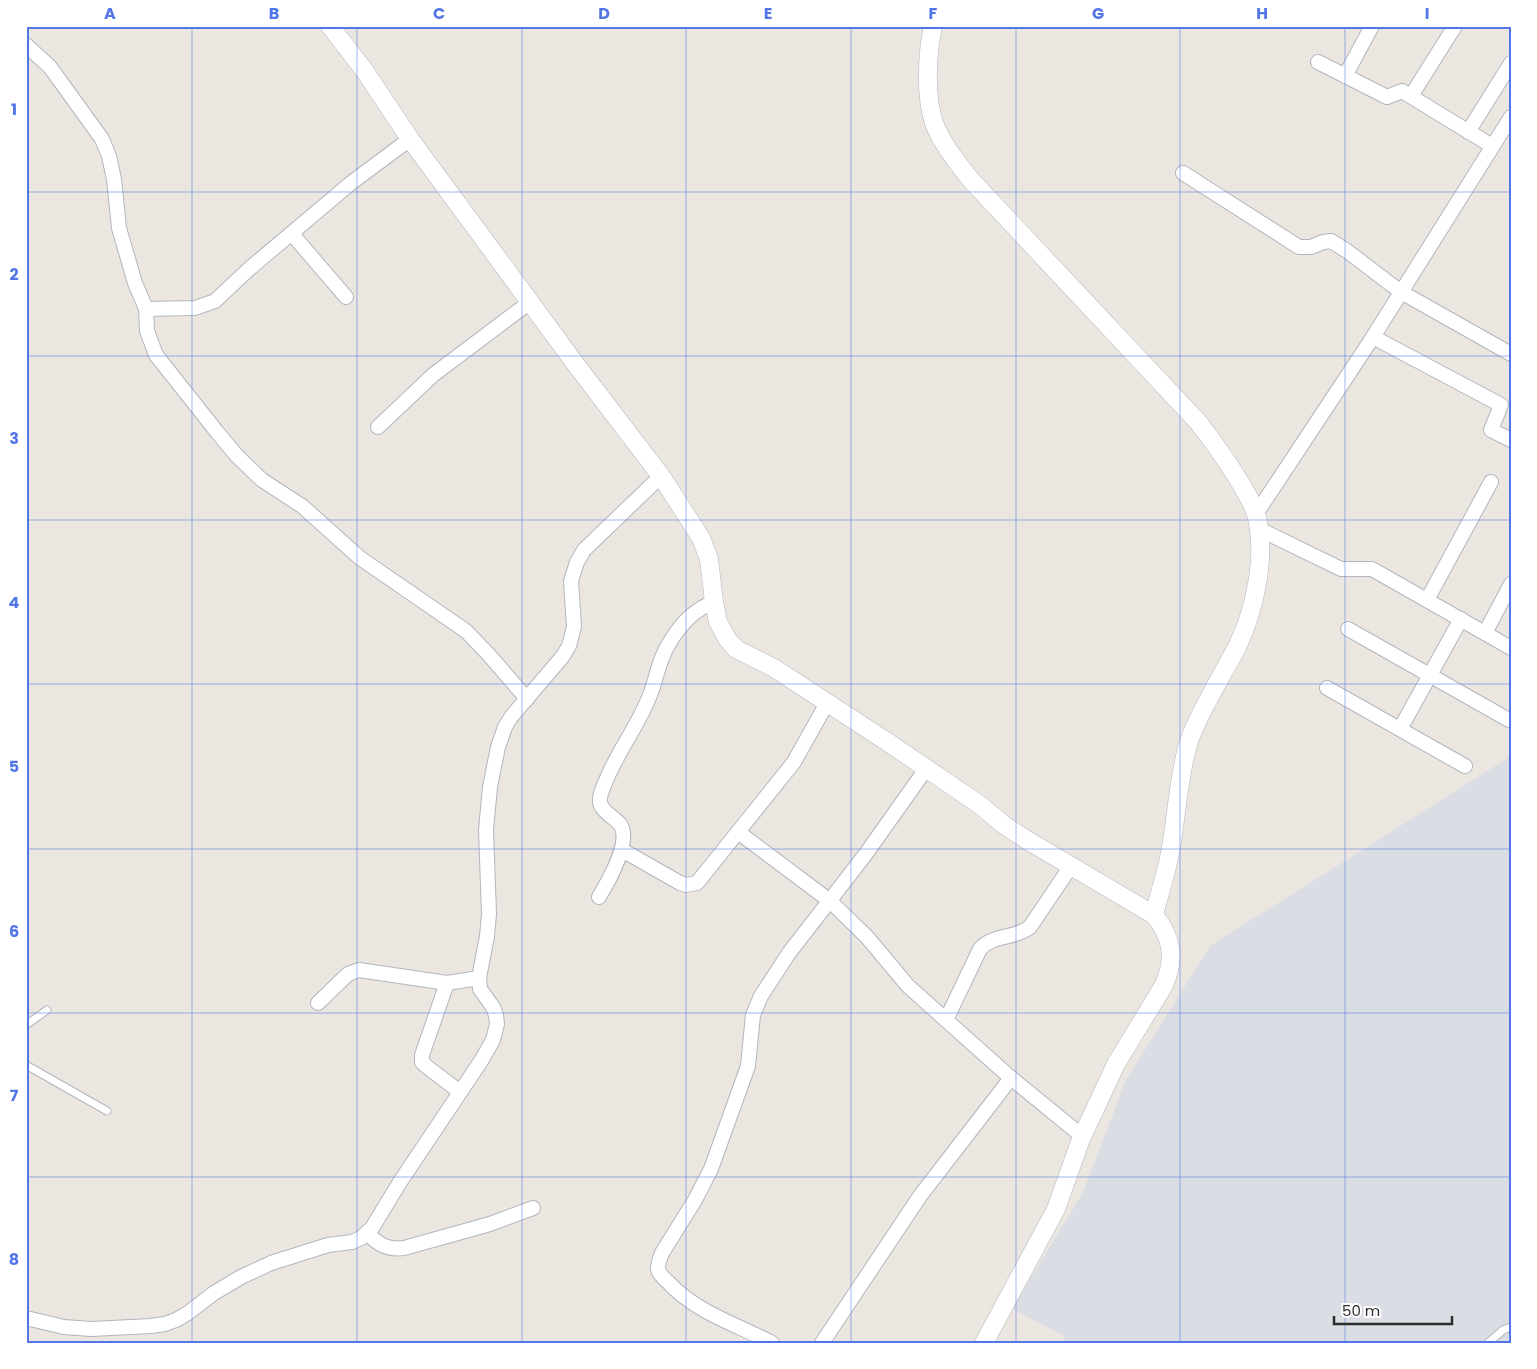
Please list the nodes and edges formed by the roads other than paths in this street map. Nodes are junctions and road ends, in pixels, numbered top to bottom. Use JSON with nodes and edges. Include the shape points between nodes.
{"nodes":[{"id":1,"x":330,"y":26,"type":"edge"},
{"id":2,"x":933,"y":26,"type":"edge"},
{"id":3,"x":1372,"y":26,"type":"edge"},
{"id":4,"x":1455,"y":26,"type":"edge"},
{"id":5,"x":26,"y":45,"type":"edge"},
{"id":6,"x":1318,"y":62,"type":"dead end"},
{"id":7,"x":1511,"y":63,"type":"edge"},
{"id":8,"x":1346,"y":76,"type":"junction"},
{"id":9,"x":1411,"y":96,"type":"junction"},
{"id":10,"x":1511,"y":117,"type":"edge"},
{"id":11,"x":1468,"y":132,"type":"junction"},
{"id":12,"x":410,"y":139,"type":"junction"},
{"id":13,"x":1492,"y":146,"type":"junction"},
{"id":14,"x":1184,"y":173,"type":"dead end"},
{"id":15,"x":292,"y":234,"type":"junction"},
{"id":16,"x":1401,"y":292,"type":"junction"},
{"id":17,"x":346,"y":297,"type":"dead end"},
{"id":18,"x":530,"y":302,"type":"junction"},
{"id":19,"x":146,"y":309,"type":"junction"},
{"id":20,"x":1373,"y":337,"type":"junction"},
{"id":21,"x":1511,"y":354,"type":"edge"},
{"id":22,"x":378,"y":427,"type":"dead end"},
{"id":23,"x":1511,"y":440,"type":"edge"},
{"id":24,"x":661,"y":476,"type":"junction"},
{"id":25,"x":1491,"y":482,"type":"dead end"},
{"id":26,"x":1258,"y":521,"type":"junction"},
{"id":27,"x":1511,"y":584,"type":"edge"},
{"id":28,"x":1427,"y":600,"type":"junction"},
{"id":29,"x":714,"y":602,"type":"junction"},
{"id":30,"x":1461,"y":620,"type":"junction"},
{"id":31,"x":1348,"y":630,"type":"dead end"},
{"id":32,"x":1484,"y":633,"type":"junction"},
{"id":33,"x":1511,"y":648,"type":"edge"},
{"id":34,"x":1430,"y":675,"type":"junction"},
{"id":35,"x":1327,"y":688,"type":"dead end"},
{"id":36,"x":527,"y":699,"type":"junction"},
{"id":37,"x":827,"y":702,"type":"junction"},
{"id":38,"x":1509,"y":720,"type":"dead end"},
{"id":39,"x":1400,"y":729,"type":"junction"},
{"id":40,"x":1465,"y":766,"type":"dead end"},
{"id":41,"x":926,"y":769,"type":"junction"},
{"id":42,"x":738,"y":832,"type":"junction"},
{"id":43,"x":622,"y":850,"type":"junction"},
{"id":44,"x":1071,"y":866,"type":"junction"},
{"id":45,"x":599,"y":898,"type":"dead end"},
{"id":46,"x":830,"y":900,"type":"junction"},
{"id":47,"x":1154,"y":915,"type":"junction"},
{"id":48,"x":479,"y":978,"type":"junction"},
{"id":49,"x":447,"y":983,"type":"junction"},
{"id":50,"x":318,"y":1002,"type":"dead end"},
{"id":51,"x":47,"y":1010,"type":"dead end"},
{"id":52,"x":946,"y":1020,"type":"junction"},
{"id":53,"x":26,"y":1025,"type":"edge"},
{"id":54,"x":26,"y":1065,"type":"edge"},
{"id":55,"x":1011,"y":1078,"type":"junction"},
{"id":56,"x":460,"y":1092,"type":"junction"},
{"id":57,"x":107,"y":1111,"type":"dead end"},
{"id":58,"x":1082,"y":1136,"type":"junction"},
{"id":59,"x":533,"y":1208,"type":"dead end"},
{"id":60,"x":368,"y":1234,"type":"junction"},
{"id":61,"x":26,"y":1318,"type":"edge"},
{"id":62,"x":1511,"y":1327,"type":"edge"},
{"id":63,"x":772,"y":1343,"type":"edge"},
{"id":64,"x":822,"y":1343,"type":"edge"},
{"id":65,"x":984,"y":1343,"type":"edge"},
{"id":66,"x":1488,"y":1343,"type":"edge"}],
"edges":[{"from":1,"to":12,"type":"street"},
{"from":2,"to":26,"type":"street","via":[[928,74],[930,103],[934,123],[946,146],[970,179],[1198,422],[1223,453],[1247,494]]},
{"from":3,"to":8,"type":"street"},
{"from":4,"to":9,"type":"street"},
{"from":5,"to":19,"type":"street","via":[[50,68],[102,139],[114,179],[120,228],[135,283]]},
{"from":6,"to":8,"type":"street"},
{"from":7,"to":11,"type":"street"},
{"from":8,"to":9,"type":"street","via":[[1387,97],[1402,91]]},
{"from":9,"to":11,"type":"street"},
{"from":10,"to":13,"type":"street"},
{"from":11,"to":13,"type":"street"},
{"from":12,"to":15,"type":"street"},
{"from":12,"to":18,"type":"street"},
{"from":13,"to":16,"type":"street"},
{"from":14,"to":16,"type":"street","via":[[1299,247],[1331,241]]},
{"from":15,"to":17,"type":"street"},
{"from":15,"to":19,"type":"street","via":[[215,301],[195,308]]},
{"from":16,"to":20,"type":"street"},
{"from":16,"to":21,"type":"street"},
{"from":18,"to":22,"type":"street","via":[[433,375]]},
{"from":18,"to":24,"type":"street"},
{"from":19,"to":36,"type":"street","via":[[147,331],[156,355],[237,456],[262,480],[302,506],[360,558],[466,631]]},
{"from":20,"to":23,"type":"street","via":[[1501,405],[1491,430]]},
{"from":20,"to":26,"type":"street"},
{"from":24,"to":29,"type":"street","via":[[706,548],[712,570]]},
{"from":24,"to":36,"type":"street","via":[[584,550],[572,571],[572,638],[563,656]]},
{"from":25,"to":28,"type":"street"},
{"from":26,"to":28,"type":"street","via":[[1341,569],[1372,569]]},
{"from":26,"to":47,"type":"street","via":[[1260,559],[1256,593],[1237,646],[1196,722],[1189,742],[1182,767],[1170,853]]},
{"from":27,"to":32,"type":"street"},
{"from":28,"to":30,"type":"street"},
{"from":29,"to":37,"type":"street","via":[[722,632],[736,649],[774,668]]},
{"from":29,"to":43,"type":"street","via":[[702,606],[670,642],[661,658],[650,695],[602,790],[600,800],[603,808],[620,824],[624,834]]},
{"from":30,"to":32,"type":"street"},
{"from":30,"to":34,"type":"street"},
{"from":31,"to":34,"type":"street"},
{"from":32,"to":33,"type":"street"},
{"from":34,"to":38,"type":"street"},
{"from":34,"to":39,"type":"street"},
{"from":35,"to":39,"type":"street"},
{"from":36,"to":48,"type":"street","via":[[511,717],[501,737],[490,787],[486,830],[488,936]]},
{"from":37,"to":41,"type":"street"},
{"from":37,"to":42,"type":"street","via":[[794,762]]},
{"from":39,"to":40,"type":"street"},
{"from":41,"to":44,"type":"street","via":[[1004,825]]},
{"from":41,"to":46,"type":"street"},
{"from":42,"to":43,"type":"street","via":[[697,883],[691,885],[680,884]]},
{"from":42,"to":46,"type":"street"},
{"from":43,"to":45,"type":"street"},
{"from":44,"to":47,"type":"street"},
{"from":44,"to":52,"type":"street","via":[[1030,927],[1016,935],[989,941],[980,949]]},
{"from":46,"to":52,"type":"street","via":[[908,986]]},
{"from":46,"to":63,"type":"street","via":[[761,996],[753,1015],[748,1066],[711,1170],[662,1253],[658,1268],[677,1292],[705,1312]]},
{"from":47,"to":58,"type":"street","via":[[1164,927],[1168,939],[1171,952],[1169,972],[1116,1064]]},
{"from":48,"to":49,"type":"street"},
{"from":48,"to":56,"type":"street","via":[[480,989],[496,1015],[496,1032],[481,1062]]},
{"from":49,"to":50,"type":"street","via":[[359,970],[348,974]]},
{"from":49,"to":56,"type":"street","via":[[422,1062]]},
{"from":51,"to":53,"type":"lane"},
{"from":52,"to":55,"type":"street"},
{"from":54,"to":57,"type":"lane"},
{"from":55,"to":58,"type":"street"},
{"from":55,"to":64,"type":"street","via":[[920,1196]]},
{"from":56,"to":60,"type":"street"},
{"from":58,"to":65,"type":"street","via":[[1056,1209]]},
{"from":59,"to":60,"type":"street","via":[[490,1224],[394,1250]]},
{"from":60,"to":61,"type":"street","via":[[352,1242],[321,1247],[271,1263],[241,1277],[188,1313],[165,1324],[64,1328]]},
{"from":62,"to":66,"type":"lane"}]}
